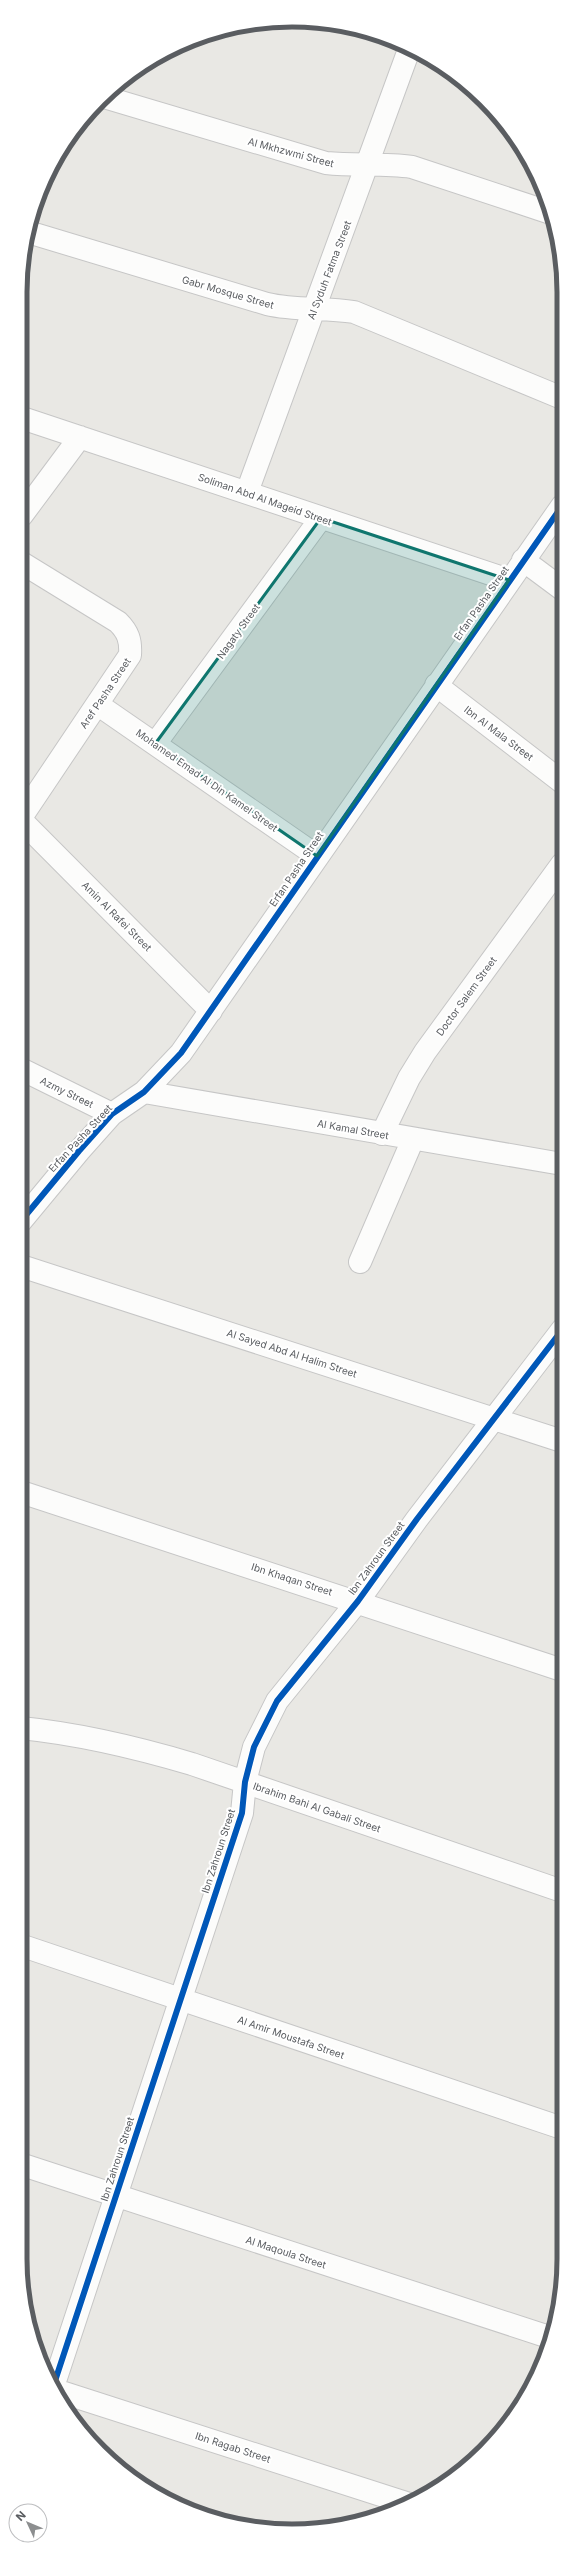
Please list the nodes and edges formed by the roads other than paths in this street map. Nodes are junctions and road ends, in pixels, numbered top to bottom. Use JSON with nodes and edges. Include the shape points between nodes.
{"nodes":[{"id":1,"x":408,"y":53,"type":"edge"},
{"id":2,"x":111,"y":99,"type":"edge"},
{"id":3,"x":369,"y":164,"type":"junction"},
{"id":4,"x":544,"y":211,"type":"edge"},
{"id":5,"x":33,"y":234,"type":"edge"},
{"id":6,"x":314,"y":309,"type":"junction"},
{"id":7,"x":557,"y":396,"type":"edge"},
{"id":8,"x":27,"y":420,"type":"edge"},
{"id":9,"x":80,"y":437,"type":"junction"},
{"id":10,"x":247,"y":492,"type":"junction"},
{"id":11,"x":27,"y":508,"type":"edge"},
{"id":12,"x":557,"y":513,"type":"edge"},
{"id":13,"x":321,"y":518,"type":"junction"},
{"id":14,"x":523,"y":560,"type":"junction"},
{"id":15,"x":27,"y":566,"type":"edge"},
{"id":16,"x":509,"y":580,"type":"junction"},
{"id":17,"x":557,"y":585,"type":"edge"},
{"id":18,"x":436,"y":685,"type":"junction"},
{"id":19,"x":97,"y":704,"type":"junction"},
{"id":20,"x":155,"y":744,"type":"junction"},
{"id":21,"x":557,"y":778,"type":"edge"},
{"id":22,"x":27,"y":809,"type":"edge"},
{"id":23,"x":27,"y":826,"type":"edge"},
{"id":24,"x":317,"y":856,"type":"junction"},
{"id":25,"x":557,"y":871,"type":"edge"},
{"id":26,"x":212,"y":1011,"type":"junction"},
{"id":27,"x":27,"y":1072,"type":"edge"},
{"id":28,"x":144,"y":1092,"type":"junction"},
{"id":29,"x":112,"y":1114,"type":"junction"},
{"id":30,"x":382,"y":1134,"type":"junction"},
{"id":31,"x":413,"y":1139,"type":"junction"},
{"id":32,"x":557,"y":1163,"type":"edge"},
{"id":33,"x":27,"y":1214,"type":"edge"},
{"id":34,"x":360,"y":1262,"type":"dead end"},
{"id":35,"x":27,"y":1268,"type":"edge"},
{"id":36,"x":557,"y":1337,"type":"edge"},
{"id":37,"x":495,"y":1418,"type":"junction"},
{"id":38,"x":557,"y":1439,"type":"edge"},
{"id":39,"x":27,"y":1494,"type":"edge"},
{"id":40,"x":358,"y":1601,"type":"junction"},
{"id":41,"x":557,"y":1668,"type":"edge"},
{"id":42,"x":27,"y":1729,"type":"edge"},
{"id":43,"x":245,"y":1782,"type":"junction"},
{"id":44,"x":557,"y":1889,"type":"edge"},
{"id":45,"x":27,"y":1947,"type":"edge"},
{"id":46,"x":180,"y":1999,"type":"junction"},
{"id":47,"x":557,"y":2126,"type":"edge"},
{"id":48,"x":27,"y":2166,"type":"edge"},
{"id":49,"x":115,"y":2196,"type":"junction"},
{"id":50,"x":546,"y":2336,"type":"edge"},
{"id":51,"x":56,"y":2379,"type":"edge"},
{"id":52,"x":63,"y":2393,"type":"edge"},
{"id":53,"x":400,"y":2501,"type":"edge"}],
"edges":[{"from":1,"to":3,"type":"street","name":"Al Syduh Fatma Street"},
{"from":2,"to":3,"type":"street","name":"Al Mkhzwmi Street","via":[[326,163]]},
{"from":3,"to":4,"type":"street","name":"Al Mkhzwmi Street","via":[[412,167]]},
{"from":3,"to":6,"type":"street","name":"Al Syduh Fatma Street"},
{"from":5,"to":6,"type":"street","name":"Gabr Mosque Street","via":[[267,304],[283,308]]},
{"from":6,"to":7,"type":"street","name":"Gabr Mosque Street","via":[[354,312]]},
{"from":6,"to":10,"type":"street","name":"Al Syduh Fatma Street"},
{"from":8,"to":9,"type":"street","name":"Soliman Abd Al Mageid Street"},
{"from":9,"to":10,"type":"street","name":"Soliman Abd Al Mageid Street"},
{"from":9,"to":11,"type":"street"},
{"from":10,"to":13,"type":"street","name":"Soliman Abd Al Mageid Street"},
{"from":12,"to":14,"type":"street","name":"Erfan Pasha Street"},
{"from":13,"to":16,"type":"street","name":"Soliman Abd Al Mageid Street"},
{"from":13,"to":20,"type":"street","name":"Nagaty Street"},
{"from":14,"to":16,"type":"street","name":"Erfan Pasha Street"},
{"from":14,"to":17,"type":"street"},
{"from":15,"to":19,"type":"street","name":"Aref Pasha Street","via":[[118,622],[126,631],[131,642],[130,655]]},
{"from":16,"to":18,"type":"street","name":"Erfan Pasha Street"},
{"from":18,"to":21,"type":"street","name":"Ibn Al Mala Street"},
{"from":18,"to":24,"type":"street","name":"Erfan Pasha Street"},
{"from":19,"to":20,"type":"street","name":"Mohamed Emad Al Din Kamel Street"},
{"from":19,"to":22,"type":"street","name":"Aref Pasha Street"},
{"from":20,"to":24,"type":"street","name":"Mohamed Emad Al Din Kamel Street"},
{"from":23,"to":26,"type":"street","name":"Amin Al Rafei Street"},
{"from":24,"to":26,"type":"street","name":"Erfan Pasha Street"},
{"from":25,"to":30,"type":"street","name":"Doctor Salem Street","via":[[425,1052],[409,1078]]},
{"from":26,"to":28,"type":"street","name":"Erfan Pasha Street","via":[[181,1053]]},
{"from":27,"to":29,"type":"street","name":"Azmy Street"},
{"from":28,"to":29,"type":"street","name":"Erfan Pasha Street"},
{"from":28,"to":30,"type":"street","name":"Al Kamal Street"},
{"from":29,"to":33,"type":"street","name":"Erfan Pasha Street"},
{"from":30,"to":31,"type":"street","name":"Al Kamal Street"},
{"from":31,"to":32,"type":"street","name":"Al Kamal Street"},
{"from":31,"to":34,"type":"street"},
{"from":35,"to":37,"type":"street","name":"Al Sayed Abd Al Halim Street"},
{"from":36,"to":37,"type":"street","name":"Ibn Zahroun Street"},
{"from":37,"to":38,"type":"street","name":"Al Sayed Abd Al Halim Street"},
{"from":37,"to":40,"type":"street","name":"Ibn Zahroun Street"},
{"from":39,"to":40,"type":"street","name":"Ibn Khaqan Street"},
{"from":40,"to":41,"type":"street","name":"Ibn Khaqan Street"},
{"from":40,"to":43,"type":"street","name":"Ibn Zahroun Street","via":[[277,1700],[254,1747]]},
{"from":42,"to":43,"type":"street","name":"Ibrahim Bahi Al Gabali Street","via":[[73,1734],[130,1746]]},
{"from":43,"to":44,"type":"street","name":"Ibrahim Bahi Al Gabali Street"},
{"from":43,"to":46,"type":"street","name":"Ibn Zahroun Street","via":[[242,1814]]},
{"from":45,"to":46,"type":"street","name":"Al Amir Moustafa Street"},
{"from":46,"to":47,"type":"street","name":"Al Amir Moustafa Street"},
{"from":46,"to":49,"type":"street","name":"Ibn Zahroun Street"},
{"from":48,"to":49,"type":"street","name":"Al Maqoula Street"},
{"from":49,"to":50,"type":"street","name":"Al Maqoula Street"},
{"from":49,"to":51,"type":"street","name":"Ibn Zahroun Street"},
{"from":52,"to":53,"type":"street","name":"Ibn Ragab Street"}]}
